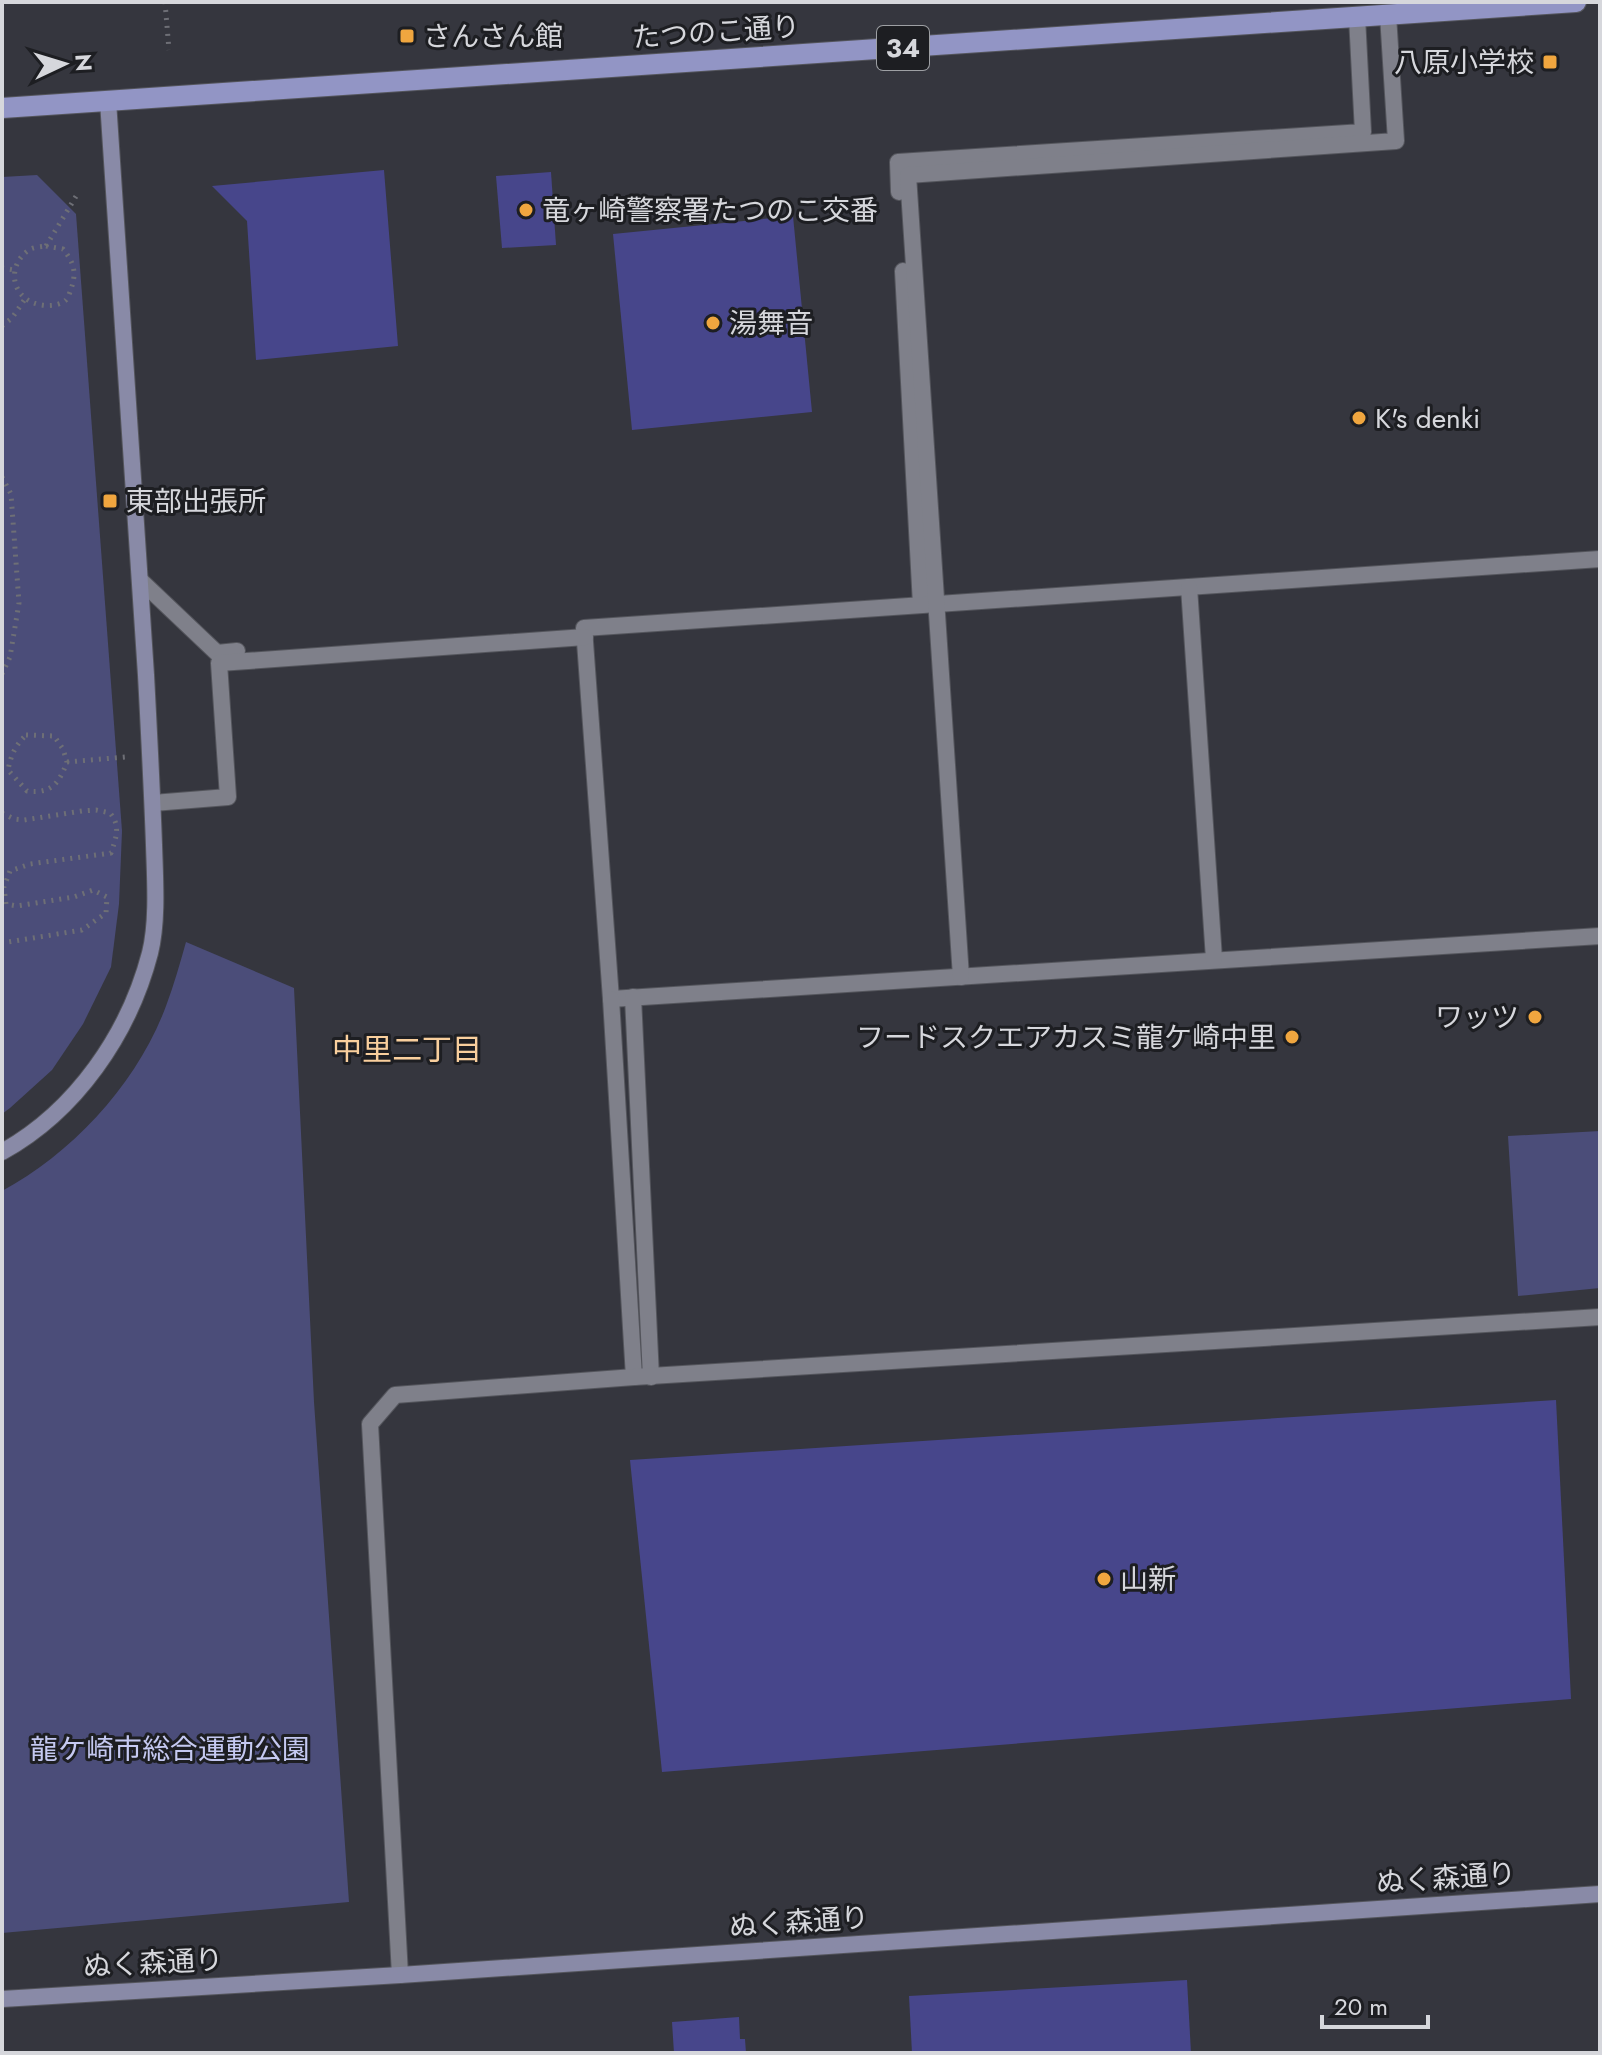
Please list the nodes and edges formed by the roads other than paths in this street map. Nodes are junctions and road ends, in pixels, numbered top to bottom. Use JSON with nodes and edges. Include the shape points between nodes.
{"nodes":[{"id":1,"x":1576,"y":2,"type":"edge"},
{"id":2,"x":1388,"y":15,"type":"junction"},
{"id":3,"x":1357,"y":17,"type":"junction"},
{"id":4,"x":108,"y":101,"type":"junction"},
{"id":5,"x":2,"y":108,"type":"edge"},
{"id":6,"x":1600,"y":559,"type":"edge"},
{"id":7,"x":140,"y":580,"type":"junction"},
{"id":8,"x":1189,"y":587,"type":"junction"},
{"id":9,"x":929,"y":604,"type":"junction"},
{"id":10,"x":585,"y":633,"type":"junction"},
{"id":11,"x":153,"y":803,"type":"junction"},
{"id":12,"x":1600,"y":936,"type":"edge"},
{"id":13,"x":1214,"y":959,"type":"junction"},
{"id":14,"x":961,"y":977,"type":"junction"},
{"id":15,"x":633,"y":997,"type":"junction"},
{"id":16,"x":611,"y":999,"type":"junction"},
{"id":17,"x":2,"y":1152,"type":"edge"},
{"id":18,"x":1600,"y":1317,"type":"edge"},
{"id":19,"x":642,"y":1377,"type":"junction"},
{"id":20,"x":1600,"y":1894,"type":"edge"},
{"id":21,"x":400,"y":1975,"type":"junction"},
{"id":22,"x":2,"y":1999,"type":"edge"}],
"edges":[{"from":1,"to":2,"type":"main road","name":"たつのこ通り","number":"34"},
{"from":2,"to":3,"type":"main road","name":"たつのこ通り","number":"34"},
{"from":2,"to":9,"type":"street","via":[[1396,141],[908,175]]},
{"from":3,"to":4,"type":"main road","name":"たつのこ通り","number":"34"},
{"from":3,"to":9,"type":"street","via":[[1363,132],[898,162]]},
{"from":4,"to":5,"type":"main road","name":"たつのこ通り","number":"34"},
{"from":4,"to":7,"type":"main road"},
{"from":6,"to":8,"type":"street"},
{"from":7,"to":10,"type":"street","via":[[217,653]]},
{"from":7,"to":11,"type":"main road"},
{"from":8,"to":9,"type":"street"},
{"from":8,"to":13,"type":"street"},
{"from":9,"to":10,"type":"street"},
{"from":9,"to":14,"type":"street"},
{"from":10,"to":11,"type":"street","via":[[219,663],[228,797]]},
{"from":10,"to":16,"type":"street"},
{"from":11,"to":17,"type":"main road","via":[[156,894],[151,950],[136,997],[117,1037],[72,1098]]},
{"from":12,"to":13,"type":"street"},
{"from":13,"to":14,"type":"street"},
{"from":14,"to":15,"type":"street"},
{"from":15,"to":16,"type":"street"},
{"from":15,"to":19,"type":"street"},
{"from":16,"to":19,"type":"street"},
{"from":18,"to":19,"type":"street"},
{"from":19,"to":21,"type":"street","via":[[395,1395],[370,1424]]},
{"from":20,"to":21,"type":"main road","name":"ぬく森通り"},
{"from":21,"to":22,"type":"main road","name":"ぬく森通り"}]}
